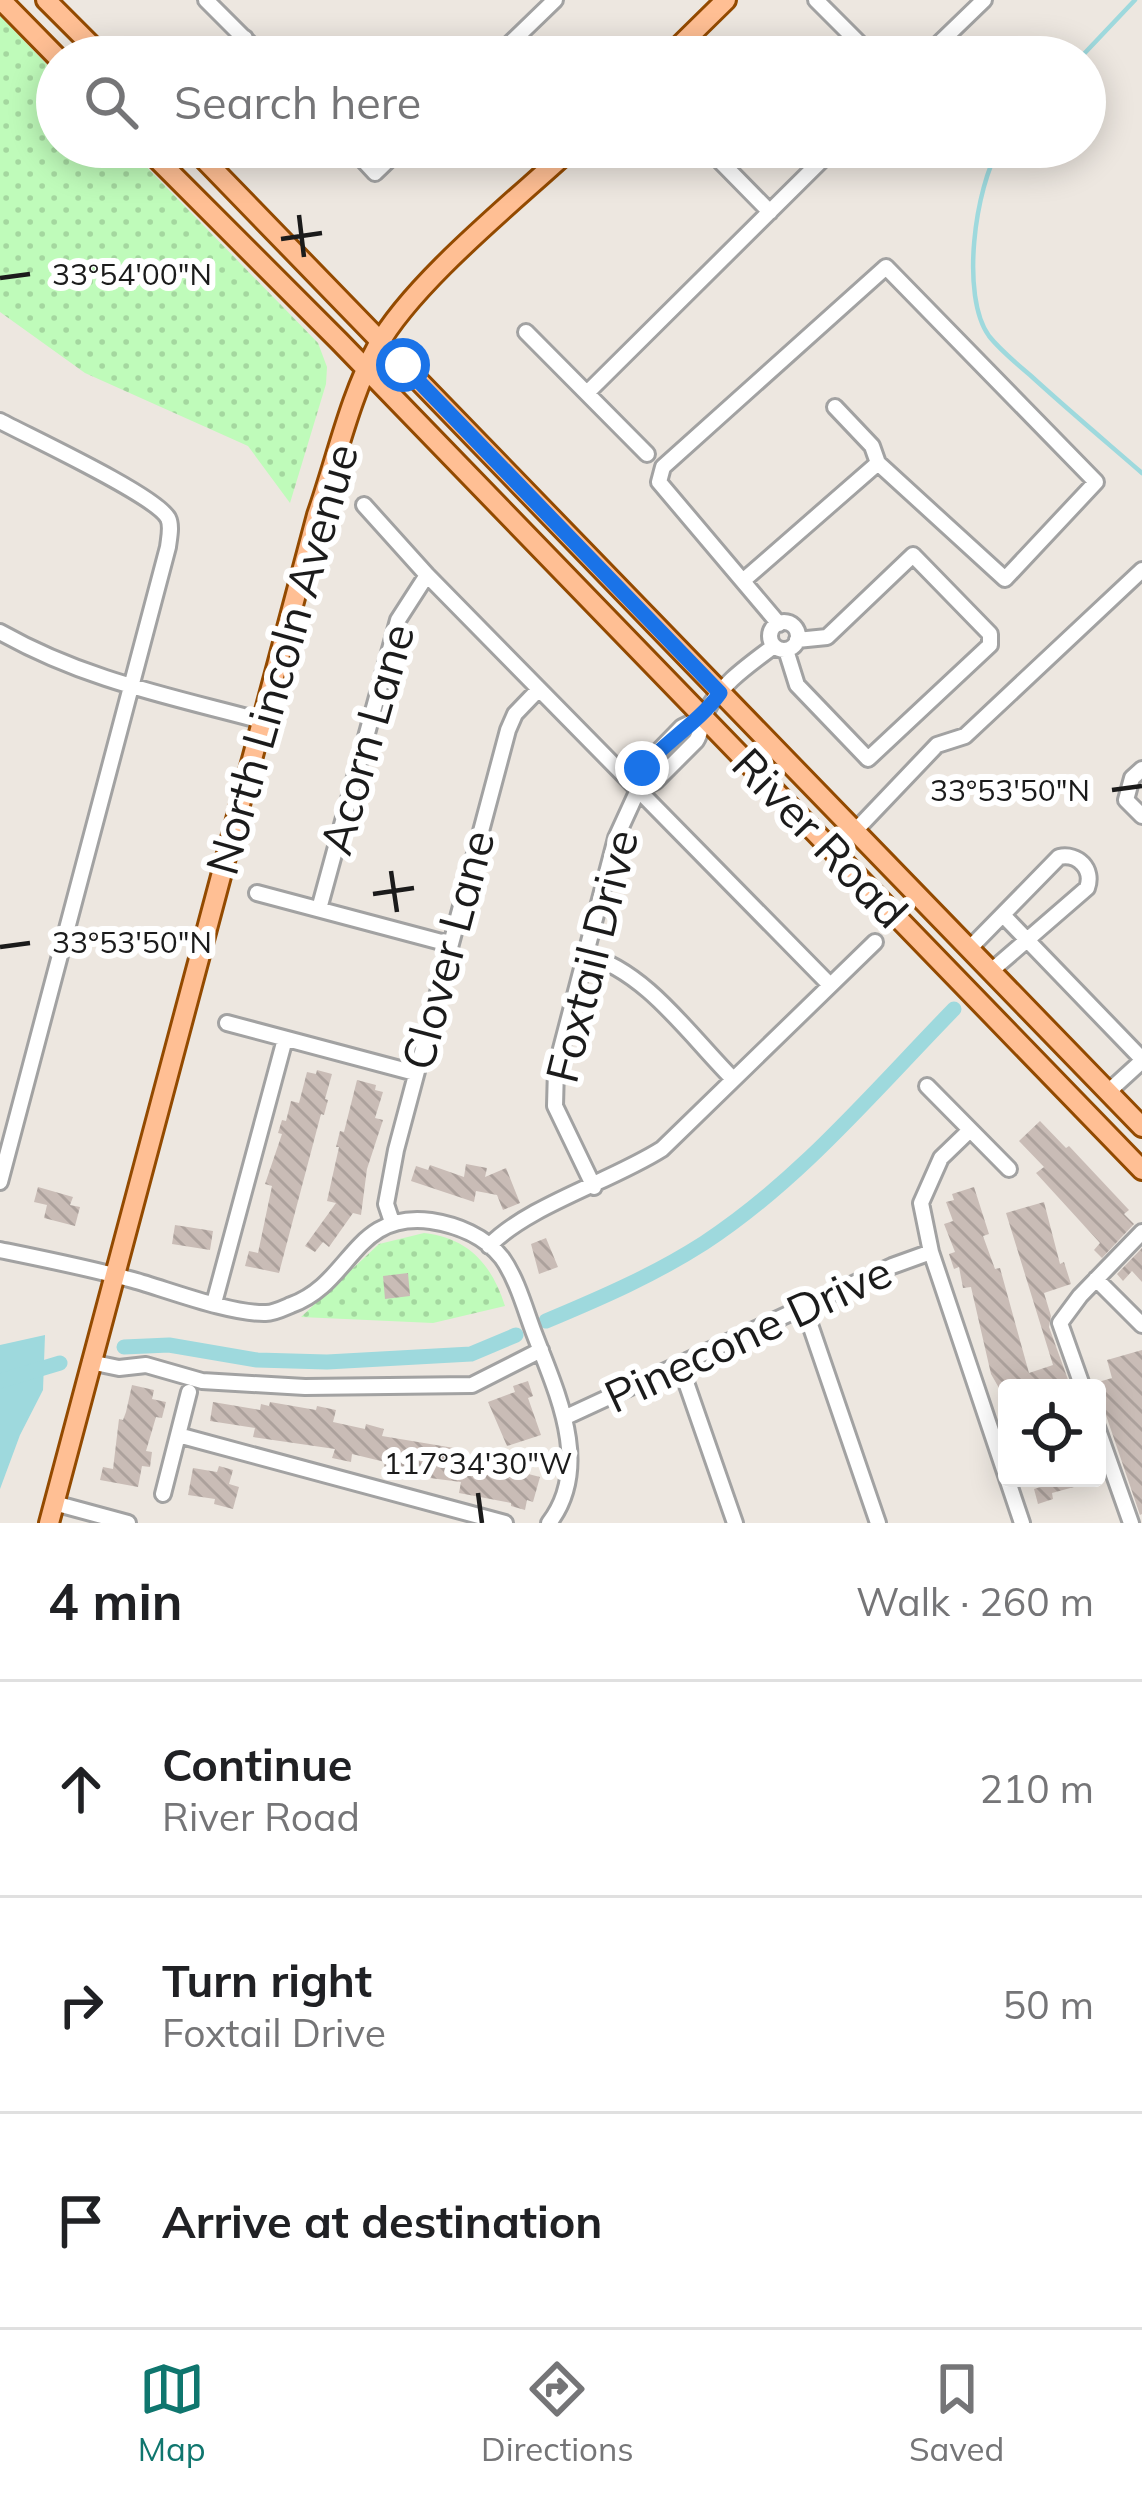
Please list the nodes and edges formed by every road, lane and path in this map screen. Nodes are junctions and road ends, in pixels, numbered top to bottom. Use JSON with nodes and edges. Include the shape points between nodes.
{"nodes":[{"id":1,"x":1,"y":0,"type":"edge"},
{"id":2,"x":46,"y":0,"type":"edge"},
{"id":3,"x":206,"y":0,"type":"edge"},
{"id":4,"x":555,"y":0,"type":"edge"},
{"id":5,"x":726,"y":0,"type":"edge"},
{"id":6,"x":816,"y":0,"type":"edge"},
{"id":7,"x":984,"y":0,"type":"edge"},
{"id":8,"x":36,"y":36,"type":"edge"},
{"id":9,"x":82,"y":36,"type":"edge"},
{"id":10,"x":243,"y":36,"type":"edge"},
{"id":11,"x":518,"y":36,"type":"edge"},
{"id":12,"x":689,"y":36,"type":"edge"},
{"id":13,"x":852,"y":36,"type":"edge"},
{"id":14,"x":947,"y":36,"type":"edge"},
{"id":15,"x":166,"y":168,"type":"edge"},
{"id":16,"x":211,"y":168,"type":"edge"},
{"id":17,"x":551,"y":168,"type":"edge"},
{"id":18,"x":727,"y":168,"type":"edge"},
{"id":19,"x":814,"y":168,"type":"edge"},
{"id":20,"x":770,"y":212,"type":"junction"},
{"id":21,"x":526,"y":332,"type":"dead end"},
{"id":22,"x":380,"y":342,"type":"junction"},
{"id":23,"x":366,"y":370,"type":"junction"},
{"id":24,"x":588,"y":392,"type":"junction"},
{"id":25,"x":835,"y":407,"type":"dead end"},
{"id":26,"x":0,"y":421,"type":"edge"},
{"id":27,"x":646,"y":454,"type":"dead end"},
{"id":28,"x":878,"y":463,"type":"junction"},
{"id":29,"x":364,"y":505,"type":"dead end"},
{"id":30,"x":1142,"y":570,"type":"edge"},
{"id":31,"x":427,"y":575,"type":"junction"},
{"id":32,"x":745,"y":579,"type":"junction"},
{"id":33,"x":779,"y":624,"type":"junction"},
{"id":34,"x":0,"y":632,"type":"edge"},
{"id":35,"x":786,"y":645,"type":"junction"},
{"id":36,"x":132,"y":687,"type":"junction"},
{"id":37,"x":539,"y":689,"type":"junction"},
{"id":38,"x":720,"y":693,"type":"junction"},
{"id":39,"x":704,"y":716,"type":"junction"},
{"id":40,"x":262,"y":721,"type":"junction"},
{"id":41,"x":662,"y":747,"type":"junction"},
{"id":42,"x":676,"y":761,"type":"junction"},
{"id":43,"x":1142,"y":769,"type":"edge"},
{"id":44,"x":638,"y":790,"type":"junction"},
{"id":45,"x":1142,"y":816,"type":"edge"},
{"id":46,"x":855,"y":831,"type":"junction"},
{"id":47,"x":257,"y":893,"type":"dead end"},
{"id":48,"x":319,"y":909,"type":"junction"},
{"id":49,"x":1003,"y":915,"type":"junction"},
{"id":50,"x":875,"y":941,"type":"dead end"},
{"id":51,"x":1027,"y":941,"type":"junction"},
{"id":52,"x":449,"y":944,"type":"junction"},
{"id":53,"x":969,"y":949,"type":"junction"},
{"id":54,"x":586,"y":955,"type":"junction"},
{"id":55,"x":991,"y":971,"type":"junction"},
{"id":56,"x":830,"y":984,"type":"junction"},
{"id":57,"x":226,"y":1024,"type":"dead end"},
{"id":58,"x":285,"y":1039,"type":"junction"},
{"id":59,"x":1142,"y":1060,"type":"edge"},
{"id":60,"x":415,"y":1073,"type":"junction"},
{"id":61,"x":734,"y":1078,"type":"junction"},
{"id":62,"x":927,"y":1086,"type":"dead end"},
{"id":63,"x":1108,"y":1092,"type":"junction"},
{"id":64,"x":1142,"y":1127,"type":"edge"},
{"id":65,"x":970,"y":1130,"type":"junction"},
{"id":66,"x":1009,"y":1169,"type":"dead end"},
{"id":67,"x":1142,"y":1170,"type":"edge"},
{"id":68,"x":0,"y":1183,"type":"edge"},
{"id":69,"x":594,"y":1187,"type":"junction"},
{"id":70,"x":392,"y":1222,"type":"junction"},
{"id":71,"x":1142,"y":1232,"type":"edge"},
{"id":72,"x":489,"y":1246,"type":"junction"},
{"id":73,"x":0,"y":1250,"type":"edge"},
{"id":74,"x":931,"y":1252,"type":"junction"},
{"id":75,"x":113,"y":1274,"type":"junction"},
{"id":76,"x":1096,"y":1279,"type":"junction"},
{"id":77,"x":214,"y":1303,"type":"junction"},
{"id":78,"x":804,"y":1307,"type":"junction"},
{"id":79,"x":1142,"y":1325,"type":"edge"},
{"id":80,"x":541,"y":1350,"type":"junction"},
{"id":81,"x":90,"y":1361,"type":"junction"},
{"id":82,"x":680,"y":1365,"type":"junction"},
{"id":83,"x":1080,"y":1379,"type":"edge"},
{"id":84,"x":189,"y":1392,"type":"dead end"},
{"id":85,"x":566,"y":1417,"type":"junction"},
{"id":86,"x":178,"y":1435,"type":"junction"},
{"id":87,"x":1106,"y":1452,"type":"edge"},
{"id":88,"x":164,"y":1494,"type":"dead end"},
{"id":89,"x":51,"y":1513,"type":"edge"},
{"id":90,"x":555,"y":1520,"type":"edge"},
{"id":91,"x":128,"y":1523,"type":"edge"},
{"id":92,"x":505,"y":1523,"type":"edge"},
{"id":93,"x":734,"y":1523,"type":"edge"},
{"id":94,"x":878,"y":1523,"type":"edge"},
{"id":95,"x":1022,"y":1523,"type":"edge"},
{"id":96,"x":1131,"y":1523,"type":"edge"}],
"edges":[{"from":1,"to":8,"type":"main road"},
{"from":2,"to":9,"type":"main road"},
{"from":3,"to":10,"type":"street"},
{"from":4,"to":11,"type":"street"},
{"from":5,"to":12,"type":"main road"},
{"from":6,"to":13,"type":"street"},
{"from":7,"to":14,"type":"street"},
{"from":15,"to":23,"type":"main road","name":"River Road"},
{"from":16,"to":22,"type":"main road","name":"River Road"},
{"from":17,"to":22,"type":"main road","name":"North Lincoln Avenue","via":[[429,283]]},
{"from":18,"to":20,"type":"street"},
{"from":19,"to":20,"type":"street"},
{"from":20,"to":24,"type":"street"},
{"from":21,"to":24,"type":"street"},
{"from":22,"to":23,"type":"main road","name":"North Lincoln Avenue"},
{"from":22,"to":38,"type":"main road","name":"River Road"},
{"from":23,"to":39,"type":"main road","name":"River Road"},
{"from":23,"to":40,"type":"main road","name":"North Lincoln Avenue","via":[[317,514]]},
{"from":24,"to":27,"type":"street"},
{"from":25,"to":28,"type":"street"},
{"from":26,"to":36,"type":"street","via":[[168,518],[168,547]]},
{"from":28,"to":32,"type":"street"},
{"from":28,"to":32,"type":"street","via":[[1005,579],[1096,482],[886,267],[663,467],[659,482]]},
{"from":29,"to":31,"type":"street"},
{"from":30,"to":46,"type":"street","via":[[964,736],[937,745]]},
{"from":31,"to":37,"type":"street"},
{"from":31,"to":48,"type":"street","name":"Acorn Lane","via":[[398,620]]},
{"from":32,"to":33,"type":"street"},
{"from":33,"to":35,"type":"street","via":[[770,634]]},
{"from":33,"to":35,"type":"street","via":[[793,626]]},
{"from":34,"to":36,"type":"street","via":[[50,660]]},
{"from":35,"to":35,"type":"street","via":[[797,685],[868,759],[990,645],[990,634],[913,555],[827,637]]},
{"from":35,"to":38,"type":"street"},
{"from":36,"to":40,"type":"street"},
{"from":36,"to":68,"type":"street"},
{"from":37,"to":44,"type":"street"},
{"from":37,"to":52,"type":"street","name":"Clover Lane","via":[[508,730]]},
{"from":38,"to":39,"type":"street"},
{"from":38,"to":46,"type":"main road","name":"River Road"},
{"from":39,"to":41,"type":"street","name":"Foxtail Drive"},
{"from":39,"to":42,"type":"street","name":"Foxtail Drive","via":[[701,736]]},
{"from":39,"to":67,"type":"main road","name":"River Road"},
{"from":40,"to":75,"type":"main road","name":"North Lincoln Avenue"},
{"from":41,"to":42,"type":"street"},
{"from":41,"to":44,"type":"street","name":"Foxtail Drive","via":[[642,768]]},
{"from":42,"to":44,"type":"street","name":"Foxtail Drive"},
{"from":43,"to":45,"type":"street","via":[[1126,800]]},
{"from":44,"to":54,"type":"street","name":"Foxtail Drive","via":[[616,838]]},
{"from":44,"to":56,"type":"street"},
{"from":46,"to":53,"type":"main road","name":"River Road"},
{"from":47,"to":48,"type":"street"},
{"from":48,"to":52,"type":"street"},
{"from":49,"to":51,"type":"street"},
{"from":49,"to":51,"type":"street","via":[[1059,857],[1084,866],[1087,888]]},
{"from":49,"to":53,"type":"street"},
{"from":50,"to":56,"type":"street"},
{"from":51,"to":55,"type":"street"},
{"from":51,"to":59,"type":"street"},
{"from":52,"to":60,"type":"street","name":"Clover Lane"},
{"from":53,"to":55,"type":"main road","name":"River Road"},
{"from":54,"to":61,"type":"street","via":[[632,977]]},
{"from":54,"to":69,"type":"street","name":"Foxtail Drive","via":[[556,1068],[555,1106]]},
{"from":55,"to":63,"type":"main road","name":"River Road"},
{"from":56,"to":61,"type":"street"},
{"from":57,"to":58,"type":"street"},
{"from":58,"to":60,"type":"street"},
{"from":58,"to":77,"type":"street"},
{"from":59,"to":63,"type":"street"},
{"from":60,"to":70,"type":"street","name":"Clover Lane","via":[[386,1204]]},
{"from":61,"to":69,"type":"street","via":[[662,1149]]},
{"from":62,"to":65,"type":"street"},
{"from":63,"to":64,"type":"main road","name":"River Road"},
{"from":65,"to":66,"type":"street"},
{"from":65,"to":74,"type":"street","via":[[941,1158],[921,1203]]},
{"from":69,"to":72,"type":"street","via":[[519,1222]]},
{"from":70,"to":72,"type":"street","via":[[437,1222]]},
{"from":70,"to":77,"type":"street","via":[[355,1247],[313,1297],[267,1313]]},
{"from":71,"to":76,"type":"street"},
{"from":72,"to":80,"type":"street","via":[[510,1274]]},
{"from":73,"to":75,"type":"street"},
{"from":74,"to":78,"type":"street","name":"Pinecone Drive"},
{"from":74,"to":95,"type":"street"},
{"from":75,"to":77,"type":"street"},
{"from":75,"to":81,"type":"main road","name":"North Lincoln Avenue"},
{"from":76,"to":79,"type":"street"},
{"from":76,"to":83,"type":"street","via":[[1060,1323]]},
{"from":78,"to":82,"type":"street","name":"Pinecone Drive"},
{"from":78,"to":94,"type":"street"},
{"from":80,"to":81,"type":"street","via":[[472,1384],[448,1385],[202,1382],[146,1365]]},
{"from":80,"to":85,"type":"street"},
{"from":81,"to":89,"type":"main road","name":"North Lincoln Avenue"},
{"from":82,"to":85,"type":"street","name":"Pinecone Drive"},
{"from":82,"to":93,"type":"street"},
{"from":84,"to":86,"type":"street"},
{"from":85,"to":90,"type":"street","via":[[569,1478]]},
{"from":86,"to":88,"type":"street"},
{"from":86,"to":92,"type":"street"},
{"from":87,"to":96,"type":"street"},
{"from":89,"to":91,"type":"street"}]}
